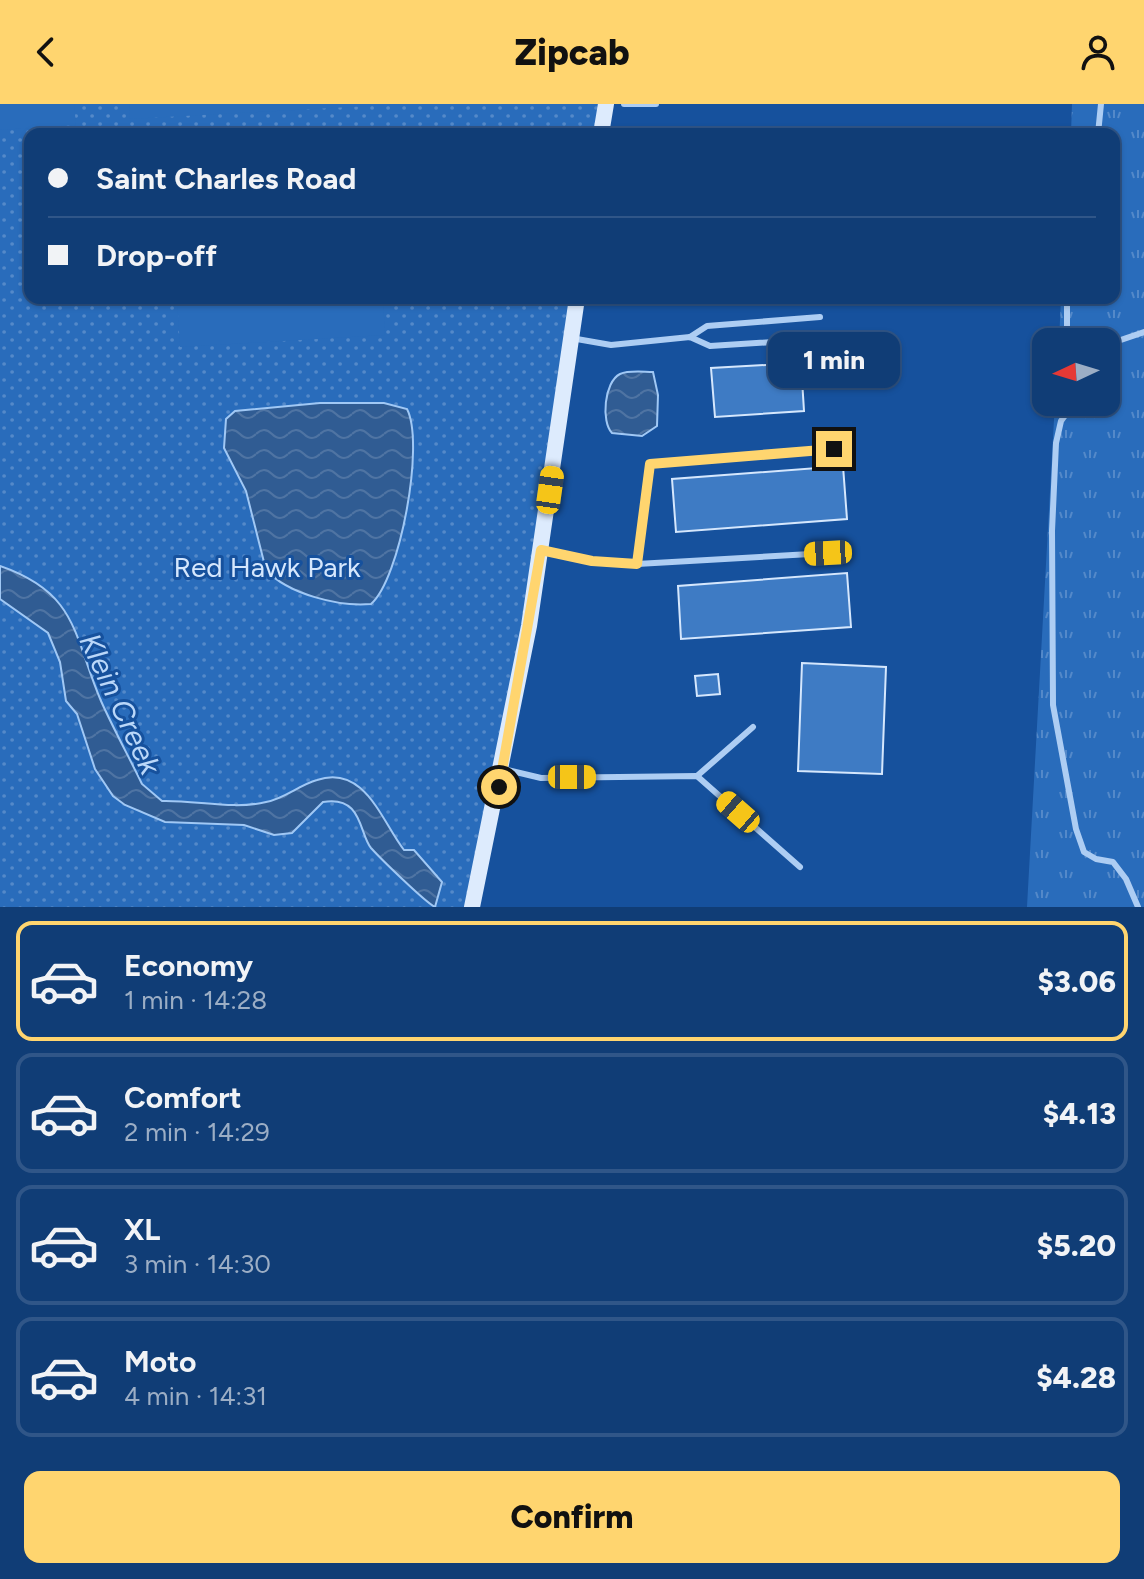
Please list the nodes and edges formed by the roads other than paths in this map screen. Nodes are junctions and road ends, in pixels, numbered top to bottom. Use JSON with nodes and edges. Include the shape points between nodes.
{"nodes":[{"id":1,"x":606,"y":104,"type":"edge"},
{"id":2,"x":624,"y":104,"type":"edge"},
{"id":3,"x":656,"y":104,"type":"edge"},
{"id":4,"x":1101,"y":104,"type":"edge"},
{"id":5,"x":603,"y":128,"type":"edge"},
{"id":6,"x":1099,"y":128,"type":"edge"},
{"id":7,"x":576,"y":304,"type":"edge"},
{"id":8,"x":1067,"y":304,"type":"edge"},
{"id":9,"x":820,"y":317,"type":"dead end"},
{"id":10,"x":1067,"y":328,"type":"edge"},
{"id":11,"x":1144,"y":332,"type":"edge"},
{"id":12,"x":884,"y":335,"type":"dead end"},
{"id":13,"x":690,"y":337,"type":"junction"},
{"id":14,"x":571,"y":338,"type":"junction"},
{"id":15,"x":1120,"y":340,"type":"edge"},
{"id":16,"x":1065,"y":416,"type":"edge"},
{"id":17,"x":834,"y":449,"type":"dead end"},
{"id":18,"x":541,"y":550,"type":"junction"},
{"id":19,"x":828,"y":553,"type":"dead end"},
{"id":20,"x":637,"y":564,"type":"junction"},
{"id":21,"x":753,"y":727,"type":"dead end"},
{"id":22,"x":503,"y":769,"type":"junction"},
{"id":23,"x":697,"y":776,"type":"junction"},
{"id":24,"x":800,"y":867,"type":"dead end"},
{"id":25,"x":472,"y":907,"type":"edge"},
{"id":26,"x":1138,"y":907,"type":"edge"}],
"edges":[{"from":1,"to":5,"type":"street"},
{"from":2,"to":3,"type":"lane"},
{"from":4,"to":6,"type":"lane"},
{"from":7,"to":14,"type":"street"},
{"from":8,"to":10,"type":"lane"},
{"from":9,"to":13,"type":"lane","via":[[707,326]]},
{"from":11,"to":15,"type":"lane"},
{"from":12,"to":13,"type":"lane","via":[[710,346]]},
{"from":13,"to":14,"type":"lane","via":[[611,345]]},
{"from":14,"to":18,"type":"street"},
{"from":16,"to":26,"type":"lane","via":[[1056,443],[1052,531],[1053,705],[1084,852],[1113,862]]},
{"from":17,"to":20,"type":"lane","via":[[650,464]]},
{"from":18,"to":20,"type":"lane"},
{"from":18,"to":22,"type":"street"},
{"from":19,"to":20,"type":"lane"},
{"from":21,"to":23,"type":"lane"},
{"from":22,"to":23,"type":"lane","via":[[541,778]]},
{"from":22,"to":25,"type":"street"},
{"from":23,"to":24,"type":"lane"}]}
